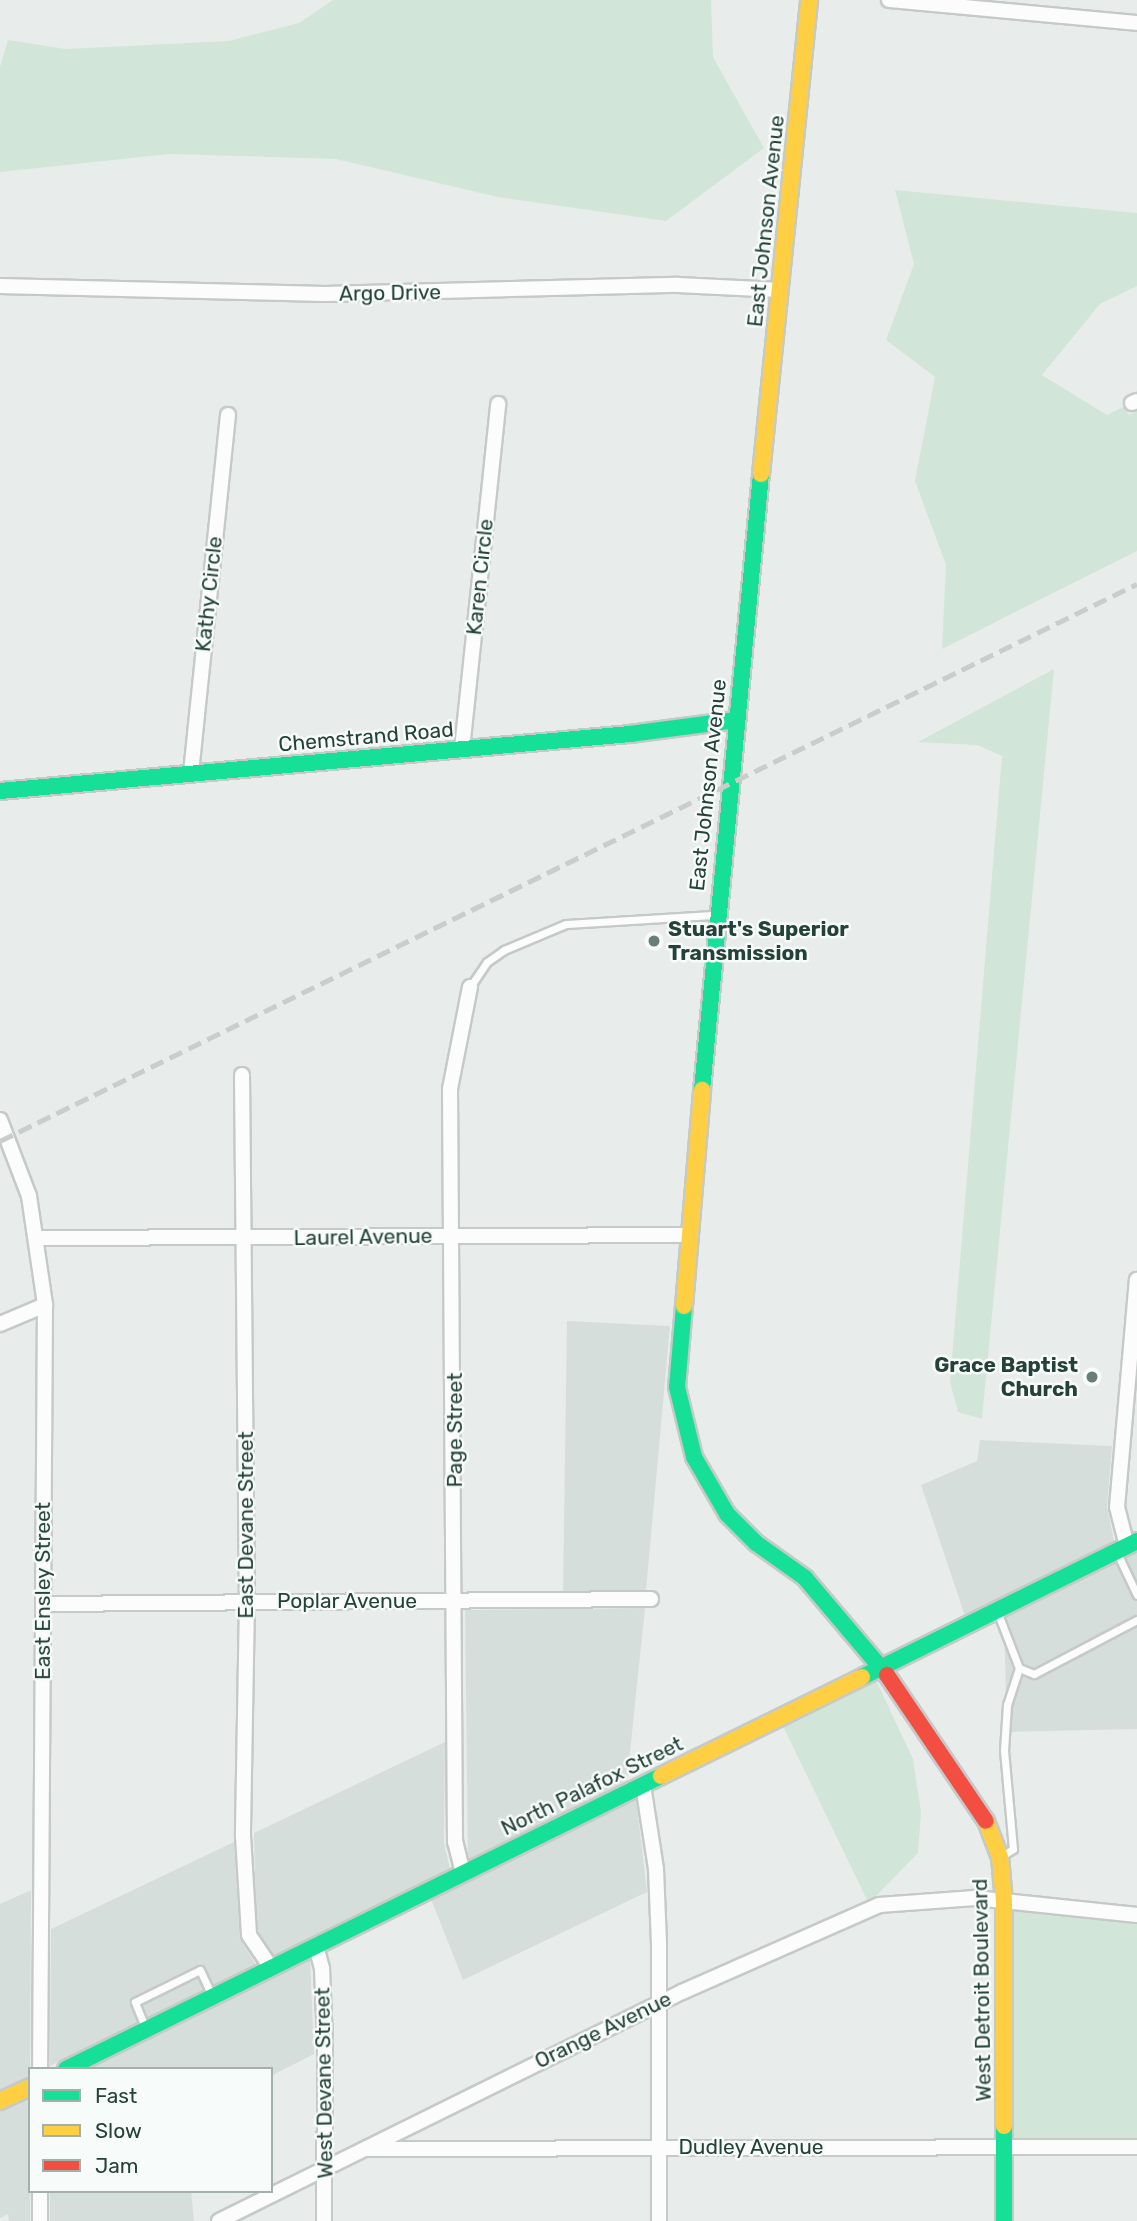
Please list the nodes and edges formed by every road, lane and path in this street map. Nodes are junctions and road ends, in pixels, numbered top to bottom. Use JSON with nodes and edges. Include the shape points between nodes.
{"nodes":[{"id":1,"x":810,"y":0,"type":"edge"},
{"id":2,"x":889,"y":0,"type":"edge"},
{"id":3,"x":1137,"y":23,"type":"edge"},
{"id":4,"x":0,"y":286,"type":"edge"},
{"id":5,"x":780,"y":290,"type":"junction"},
{"id":6,"x":498,"y":404,"type":"dead end"},
{"id":7,"x":228,"y":415,"type":"dead end"},
{"id":8,"x":736,"y":720,"type":"junction"},
{"id":9,"x":462,"y":749,"type":"junction"},
{"id":10,"x":191,"y":773,"type":"junction"},
{"id":11,"x":0,"y":790,"type":"edge"},
{"id":12,"x":717,"y":915,"type":"junction"},
{"id":13,"x":470,"y":987,"type":"joint"},
{"id":14,"x":242,"y":1075,"type":"dead end"},
{"id":15,"x":0,"y":1121,"type":"edge"},
{"id":16,"x":688,"y":1235,"type":"junction"},
{"id":17,"x":454,"y":1236,"type":"junction"},
{"id":18,"x":38,"y":1238,"type":"junction"},
{"id":19,"x":243,"y":1239,"type":"junction"},
{"id":20,"x":1137,"y":1280,"type":"edge"},
{"id":21,"x":45,"y":1305,"type":"junction"},
{"id":22,"x":0,"y":1324,"type":"edge"},
{"id":23,"x":1127,"y":1546,"type":"edge"},
{"id":24,"x":1137,"y":1595,"type":"edge"},
{"id":25,"x":651,"y":1600,"type":"dead end"},
{"id":26,"x":247,"y":1601,"type":"junction"},
{"id":27,"x":455,"y":1602,"type":"junction"},
{"id":28,"x":43,"y":1604,"type":"junction"},
{"id":29,"x":997,"y":1611,"type":"junction"},
{"id":30,"x":1137,"y":1619,"type":"edge"},
{"id":31,"x":882,"y":1667,"type":"junction"},
{"id":32,"x":1019,"y":1668,"type":"junction"},
{"id":33,"x":643,"y":1785,"type":"junction"},
{"id":34,"x":1000,"y":1857,"type":"junction"},
{"id":35,"x":463,"y":1873,"type":"junction"},
{"id":36,"x":1004,"y":1902,"type":"junction"},
{"id":37,"x":1137,"y":1915,"type":"edge"},
{"id":38,"x":316,"y":1945,"type":"junction"},
{"id":39,"x":271,"y":1968,"type":"junction"},
{"id":40,"x":212,"y":1997,"type":"junction"},
{"id":41,"x":659,"y":2003,"type":"junction"},
{"id":42,"x":146,"y":2029,"type":"junction"},
{"id":43,"x":40,"y":2067,"type":"edge"},
{"id":44,"x":70,"y":2067,"type":"edge"},
{"id":45,"x":28,"y":2088,"type":"edge"},
{"id":46,"x":0,"y":2101,"type":"edge"},
{"id":47,"x":660,"y":2147,"type":"junction"},
{"id":48,"x":1004,"y":2147,"type":"junction"},
{"id":49,"x":1137,"y":2147,"type":"edge"},
{"id":50,"x":366,"y":2149,"type":"junction"},
{"id":51,"x":325,"y":2168,"type":"junction"},
{"id":52,"x":40,"y":2193,"type":"edge"},
{"id":53,"x":40,"y":2221,"type":"edge"},
{"id":54,"x":219,"y":2221,"type":"edge"},
{"id":55,"x":324,"y":2221,"type":"edge"},
{"id":56,"x":659,"y":2221,"type":"edge"},
{"id":57,"x":1004,"y":2221,"type":"edge"}],
"edges":[{"from":1,"to":5,"type":"main road","name":"East Johnson Avenue"},
{"from":2,"to":3,"type":"street"},
{"from":4,"to":5,"type":"street","name":"Argo Drive","via":[[325,293],[678,285]]},
{"from":5,"to":8,"type":"main road","name":"East Johnson Avenue"},
{"from":6,"to":9,"type":"street","name":"Karen Circle"},
{"from":7,"to":10,"type":"street","name":"Kathy Circle"},
{"from":8,"to":9,"type":"main road","name":"Chemstrand Road"},
{"from":8,"to":12,"type":"main road","name":"East Johnson Avenue"},
{"from":9,"to":10,"type":"main road","name":"Chemstrand Road"},
{"from":10,"to":11,"type":"main road","name":"Chemstrand Road"},
{"from":12,"to":13,"type":"lane","via":[[566,924],[504,950],[487,962]]},
{"from":12,"to":16,"type":"main road","name":"East Johnson Avenue"},
{"from":13,"to":17,"type":"street","name":"Page Street","via":[[450,1089]]},
{"from":14,"to":19,"type":"street","name":"East Devane Street"},
{"from":15,"to":18,"type":"street","name":"East Ensley Street","via":[[29,1196]]},
{"from":16,"to":17,"type":"street","name":"Laurel Avenue"},
{"from":16,"to":31,"type":"main road","name":"East Johnson Avenue","via":[[677,1387],[694,1457],[727,1514],[756,1543],[805,1578]]},
{"from":17,"to":19,"type":"street","name":"Laurel Avenue"},
{"from":17,"to":27,"type":"street","name":"Page Street"},
{"from":18,"to":19,"type":"street","name":"Laurel Avenue"},
{"from":18,"to":21,"type":"street","name":"East Ensley Street"},
{"from":19,"to":26,"type":"street","name":"East Devane Street"},
{"from":20,"to":23,"type":"street","via":[[1117,1507]]},
{"from":21,"to":22,"type":"street"},
{"from":21,"to":28,"type":"street","name":"East Ensley Street"},
{"from":23,"to":24,"type":"lane"},
{"from":23,"to":29,"type":"main road","name":"North Palafox Street"},
{"from":25,"to":27,"type":"street","name":"Poplar Avenue"},
{"from":26,"to":27,"type":"street","name":"Poplar Avenue"},
{"from":26,"to":28,"type":"street","name":"Poplar Avenue"},
{"from":26,"to":39,"type":"street","name":"East Devane Street","via":[[246,1920],[256,1950]]},
{"from":27,"to":35,"type":"street","name":"Page Street","via":[[454,1842]]},
{"from":28,"to":43,"type":"street","name":"East Ensley Street"},
{"from":29,"to":31,"type":"main road","name":"North Palafox Street"},
{"from":29,"to":32,"type":"lane"},
{"from":30,"to":32,"type":"lane","via":[[1034,1674]]},
{"from":31,"to":33,"type":"main road","name":"North Palafox Street"},
{"from":31,"to":34,"type":"main road","name":"West Detroit Boulevard","via":[[986,1820]]},
{"from":32,"to":34,"type":"lane","via":[[1007,1705],[1003,1750],[1013,1849]]},
{"from":33,"to":35,"type":"main road","name":"North Palafox Street"},
{"from":33,"to":41,"type":"street","via":[[656,1869]]},
{"from":34,"to":36,"type":"main road","name":"West Detroit Boulevard"},
{"from":35,"to":38,"type":"main road","name":"North Palafox Street"},
{"from":36,"to":37,"type":"street","name":"Orange Avenue"},
{"from":36,"to":41,"type":"street","name":"Orange Avenue","via":[[962,1899],[879,1905]]},
{"from":36,"to":48,"type":"main road","name":"West Detroit Boulevard"},
{"from":38,"to":39,"type":"main road","name":"North Palafox Street"},
{"from":38,"to":51,"type":"street","name":"West Devane Street","via":[[324,2017]]},
{"from":39,"to":40,"type":"main road","name":"North Palafox Street"},
{"from":40,"to":42,"type":"main road","name":"North Palafox Street"},
{"from":40,"to":42,"type":"lane","via":[[200,1970],[135,2002]]},
{"from":41,"to":47,"type":"street"},
{"from":41,"to":50,"type":"street","name":"Orange Avenue"},
{"from":42,"to":44,"type":"main road","name":"North Palafox Street"},
{"from":45,"to":46,"type":"main road"},
{"from":47,"to":48,"type":"street","name":"Dudley Avenue"},
{"from":47,"to":50,"type":"street","name":"Dudley Avenue"},
{"from":47,"to":56,"type":"street"},
{"from":48,"to":49,"type":"street","name":"Dudley Avenue"},
{"from":48,"to":57,"type":"main road","name":"West Detroit Boulevard"},
{"from":50,"to":51,"type":"street","name":"Orange Avenue"},
{"from":51,"to":54,"type":"street","name":"Orange Avenue"},
{"from":51,"to":55,"type":"street","name":"West Devane Street"},
{"from":52,"to":53,"type":"street"}]}
